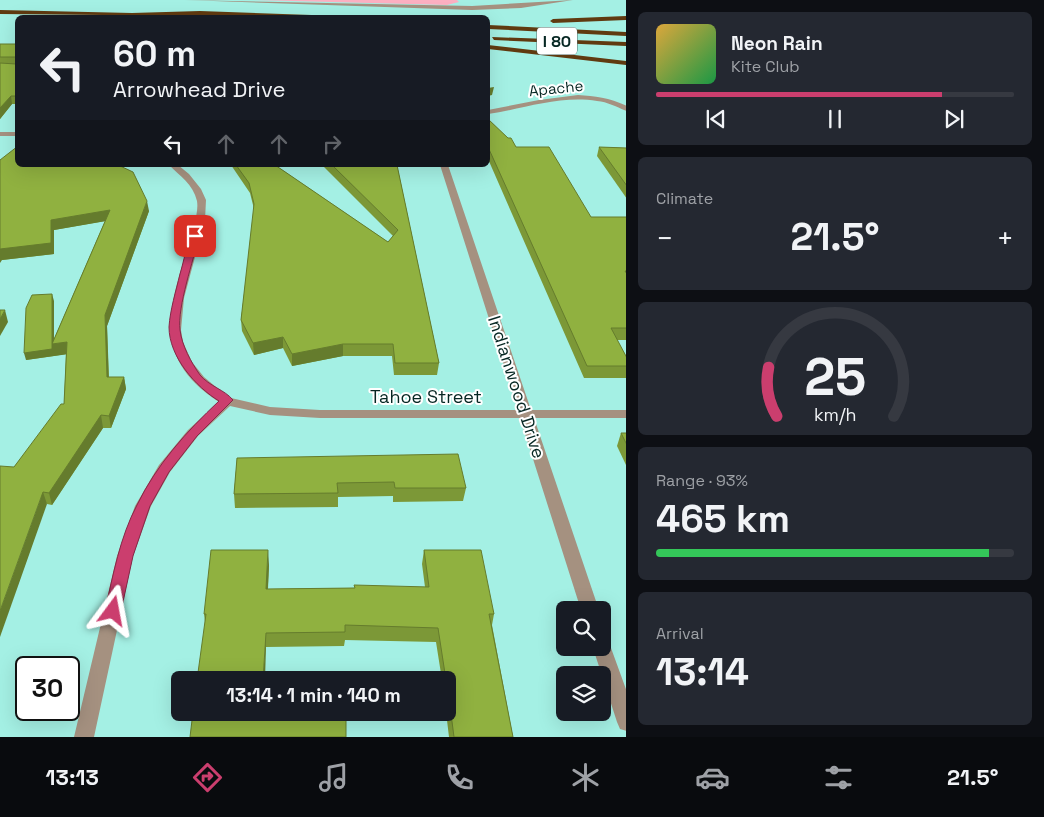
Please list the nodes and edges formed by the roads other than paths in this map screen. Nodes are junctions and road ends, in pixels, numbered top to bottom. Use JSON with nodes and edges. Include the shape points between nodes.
{"nodes":[{"id":1,"x":188,"y":0,"type":"edge"},
{"id":2,"x":467,"y":0,"type":"edge"},
{"id":3,"x":570,"y":0,"type":"edge"},
{"id":4,"x":472,"y":8,"type":"junction"},
{"id":5,"x":0,"y":12,"type":"edge"},
{"id":6,"x":134,"y":14,"type":"junction"},
{"id":7,"x":163,"y":15,"type":"edge"},
{"id":8,"x":278,"y":15,"type":"edge"},
{"id":9,"x":626,"y":18,"type":"edge"},
{"id":10,"x":490,"y":20,"type":"edge"},
{"id":11,"x":530,"y":21,"type":"dead end"},
{"id":12,"x":546,"y":21,"type":"dead end"},
{"id":13,"x":490,"y":27,"type":"edge"},
{"id":14,"x":626,"y":34,"type":"edge"},
{"id":15,"x":490,"y":37,"type":"edge"},
{"id":16,"x":626,"y":44,"type":"edge"},
{"id":17,"x":490,"y":47,"type":"edge"},
{"id":18,"x":626,"y":63,"type":"edge"},
{"id":19,"x":626,"y":108,"type":"edge"},
{"id":20,"x":490,"y":112,"type":"edge"},
{"id":21,"x":0,"y":134,"type":"edge"},
{"id":22,"x":15,"y":134,"type":"edge"},
{"id":23,"x":176,"y":167,"type":"edge"},
{"id":24,"x":445,"y":167,"type":"edge"},
{"id":25,"x":227,"y":400,"type":"junction"},
{"id":26,"x":525,"y":414,"type":"junction"},
{"id":27,"x":626,"y":414,"type":"edge"},
{"id":28,"x":587,"y":601,"type":"edge"},
{"id":29,"x":605,"y":656,"type":"edge"},
{"id":30,"x":626,"y":722,"type":"edge"},
{"id":31,"x":84,"y":737,"type":"edge"}],
"edges":[{"from":1,"to":4,"type":"street"},
{"from":2,"to":4,"type":"street"},
{"from":3,"to":4,"type":"street"},
{"from":5,"to":6,"type":"highway"},
{"from":6,"to":7,"type":"highway"},
{"from":6,"to":8,"type":"highway"},
{"from":9,"to":12,"type":"highway"},
{"from":10,"to":11,"type":"highway"},
{"from":13,"to":14,"type":"highway","number":"I 80"},
{"from":15,"to":16,"type":"highway","number":"I 80"},
{"from":17,"to":18,"type":"highway"},
{"from":19,"to":20,"type":"street","name":"Apache","via":[[604,99],[576,98]]},
{"from":21,"to":22,"type":"street"},
{"from":23,"to":25,"type":"street","name":"Tahoe Street","via":[[194,186],[201,201],[174,329],[182,354],[196,377]]},
{"from":24,"to":26,"type":"street","name":"Indianwood Drive"},
{"from":25,"to":26,"type":"street","name":"Tahoe Street","via":[[270,411],[320,414]]},
{"from":25,"to":31,"type":"street","via":[[193,433],[164,469],[143,506],[125,556]]},
{"from":26,"to":27,"type":"street","name":"Tahoe Street"},
{"from":26,"to":28,"type":"street","name":"Indianwood Drive"},
{"from":29,"to":30,"type":"street"}]}
